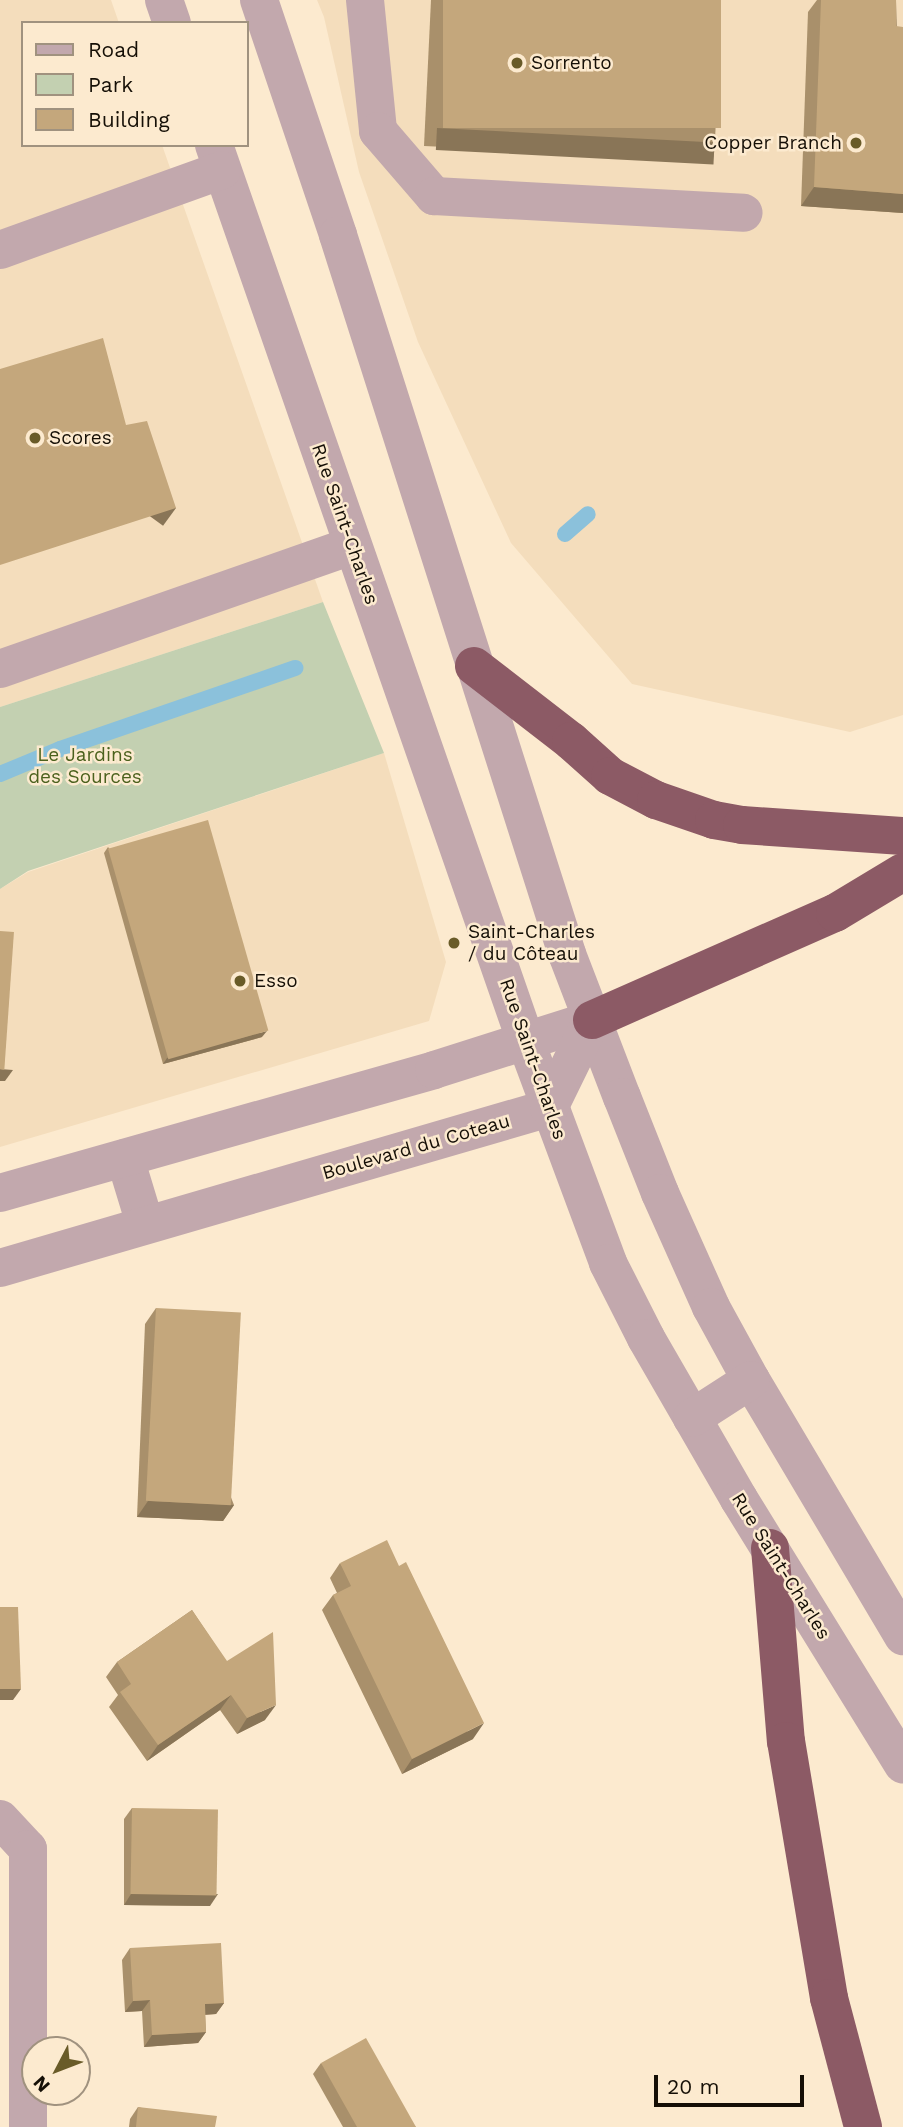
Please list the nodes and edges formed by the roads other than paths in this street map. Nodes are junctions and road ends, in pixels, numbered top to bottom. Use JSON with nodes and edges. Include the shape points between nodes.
{"nodes":[{"id":1,"x":164,"y":0,"type":"edge"},
{"id":2,"x":259,"y":0,"type":"edge"},
{"id":3,"x":365,"y":0,"type":"edge"},
{"id":4,"x":171,"y":21,"type":"edge"},
{"id":5,"x":218,"y":157,"type":"edge"},
{"id":6,"x":744,"y":213,"type":"dead end"},
{"id":7,"x":0,"y":250,"type":"edge"},
{"id":8,"x":352,"y":546,"type":"junction"},
{"id":9,"x":474,"y":666,"type":"junction"},
{"id":10,"x":0,"y":669,"type":"edge"},
{"id":11,"x":903,"y":836,"type":"edge"},
{"id":12,"x":903,"y":872,"type":"edge"},
{"id":13,"x":592,"y":1020,"type":"junction"},
{"id":14,"x":526,"y":1042,"type":"junction"},
{"id":15,"x":549,"y":1108,"type":"junction"},
{"id":16,"x":125,"y":1158,"type":"junction"},
{"id":17,"x":0,"y":1193,"type":"edge"},
{"id":18,"x":145,"y":1224,"type":"junction"},
{"id":19,"x":0,"y":1268,"type":"edge"},
{"id":20,"x":751,"y":1380,"type":"junction"},
{"id":21,"x":692,"y":1418,"type":"junction"},
{"id":22,"x":770,"y":1548,"type":"junction"},
{"id":23,"x":903,"y":1636,"type":"edge"},
{"id":24,"x":903,"y":1765,"type":"edge"},
{"id":25,"x":0,"y":1819,"type":"edge"},
{"id":26,"x":28,"y":2127,"type":"edge"},
{"id":27,"x":863,"y":2127,"type":"edge"}],
"edges":[{"from":1,"to":4,"type":"street"},
{"from":2,"to":9,"type":"street"},
{"from":3,"to":6,"type":"street","via":[[378,131],[434,196]]},
{"from":5,"to":7,"type":"street"},
{"from":5,"to":8,"type":"street","name":"Rue Saint-Charles"},
{"from":8,"to":10,"type":"street"},
{"from":8,"to":14,"type":"street","name":"Rue Saint-Charles"},
{"from":9,"to":11,"type":"highway","via":[[610,776],[656,800],[742,825]]},
{"from":9,"to":13,"type":"street","via":[[566,954]]},
{"from":12,"to":13,"type":"highway","via":[[835,913]]},
{"from":13,"to":14,"type":"street"},
{"from":13,"to":15,"type":"street"},
{"from":13,"to":20,"type":"street","via":[[682,1245]]},
{"from":14,"to":15,"type":"street","name":"Rue Saint-Charles"},
{"from":14,"to":16,"type":"street"},
{"from":15,"to":18,"type":"street","name":"Boulevard du Coteau"},
{"from":15,"to":21,"type":"street","name":"Rue Saint-Charles","via":[[608,1263]]},
{"from":16,"to":17,"type":"street"},
{"from":16,"to":18,"type":"street"},
{"from":18,"to":19,"type":"street","name":"Boulevard du Coteau"},
{"from":20,"to":21,"type":"street"},
{"from":20,"to":23,"type":"street"},
{"from":21,"to":22,"type":"street","name":"Rue Saint-Charles"},
{"from":22,"to":24,"type":"street","name":"Rue Saint-Charles"},
{"from":22,"to":27,"type":"highway","via":[[786,1741],[829,1998]]},
{"from":25,"to":26,"type":"street","via":[[28,1849]]}]}
